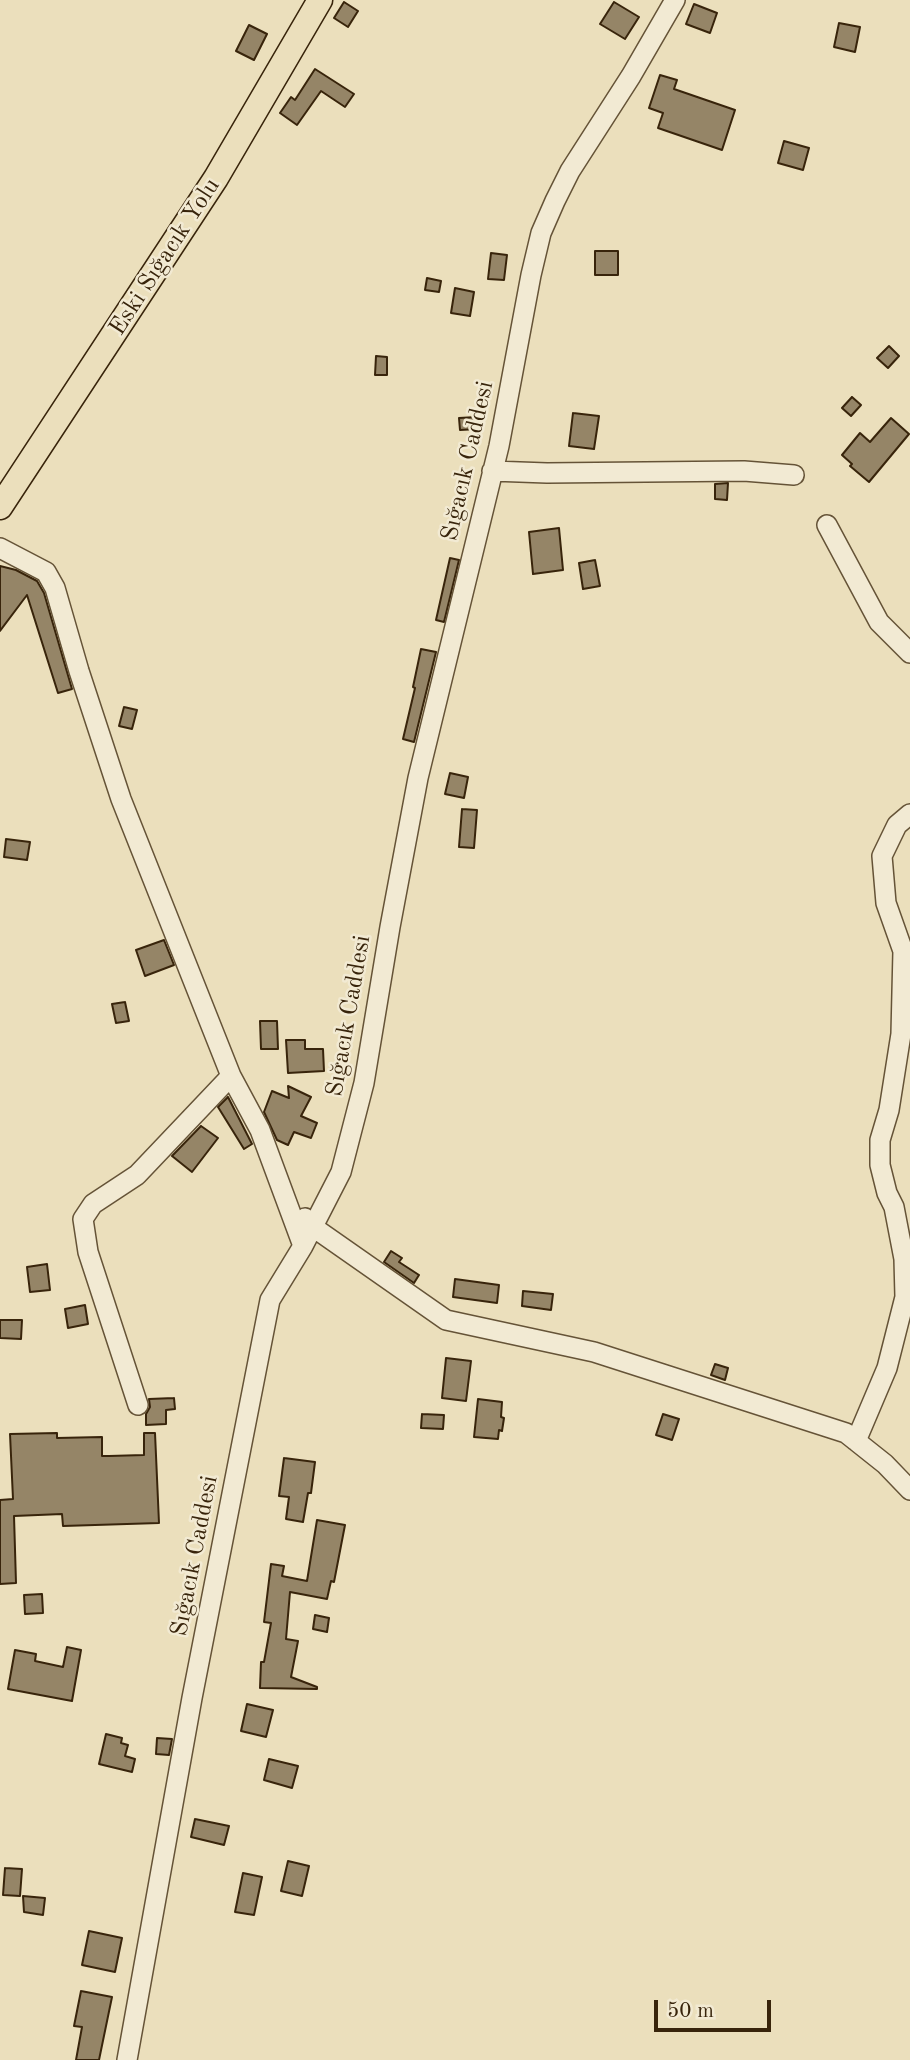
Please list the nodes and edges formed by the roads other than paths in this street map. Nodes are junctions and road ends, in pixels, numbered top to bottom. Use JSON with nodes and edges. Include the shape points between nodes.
{"nodes":[{"id":1,"x":320,"y":0,"type":"edge"},
{"id":2,"x":676,"y":0,"type":"edge"},
{"id":3,"x":492,"y":471,"type":"junction"},
{"id":4,"x":794,"y":475,"type":"dead end"},
{"id":5,"x":0,"y":507,"type":"edge"},
{"id":6,"x":827,"y":525,"type":"dead end"},
{"id":7,"x":0,"y":548,"type":"edge"},
{"id":8,"x":910,"y":653,"type":"edge"},
{"id":9,"x":910,"y":814,"type":"edge"},
{"id":10,"x":231,"y":1076,"type":"junction"},
{"id":11,"x":285,"y":1197,"type":"junction"},
{"id":12,"x":313,"y":1227,"type":"junction"},
{"id":13,"x":303,"y":1246,"type":"junction"},
{"id":14,"x":138,"y":1405,"type":"dead end"},
{"id":15,"x":856,"y":1441,"type":"junction"},
{"id":16,"x":910,"y":1490,"type":"edge"},
{"id":17,"x":127,"y":2060,"type":"edge"}],
"edges":[{"from":1,"to":5,"type":"main road","name":"Eski Sığacık Yolu","via":[[216,178]]},
{"from":2,"to":3,"type":"street","name":"Sığacık Caddesi","via":[[570,171],[541,233]]},
{"from":3,"to":4,"type":"street"},
{"from":3,"to":12,"type":"street","name":"Sığacık Caddesi","via":[[418,778],[364,1083],[341,1172]]},
{"from":6,"to":8,"type":"street","via":[[879,622]]},
{"from":7,"to":10,"type":"street","via":[[46,572],[55,588],[121,799]]},
{"from":9,"to":15,"type":"street","via":[[897,825],[882,856],[886,903],[903,951],[901,1034],[880,1140],[880,1165],[904,1259],[905,1297],[887,1368]]},
{"from":10,"to":11,"type":"street","via":[[260,1130]]},
{"from":10,"to":14,"type":"street","via":[[137,1175],[93,1204],[83,1219],[88,1252]]},
{"from":11,"to":12,"type":"street"},
{"from":11,"to":13,"type":"street"},
{"from":12,"to":13,"type":"street","name":"Sığacık Caddesi"},
{"from":12,"to":15,"type":"street","via":[[446,1320],[594,1352],[846,1433]]},
{"from":13,"to":17,"type":"street","name":"Sığacık Caddesi","via":[[270,1300]]},
{"from":15,"to":16,"type":"street"}]}
